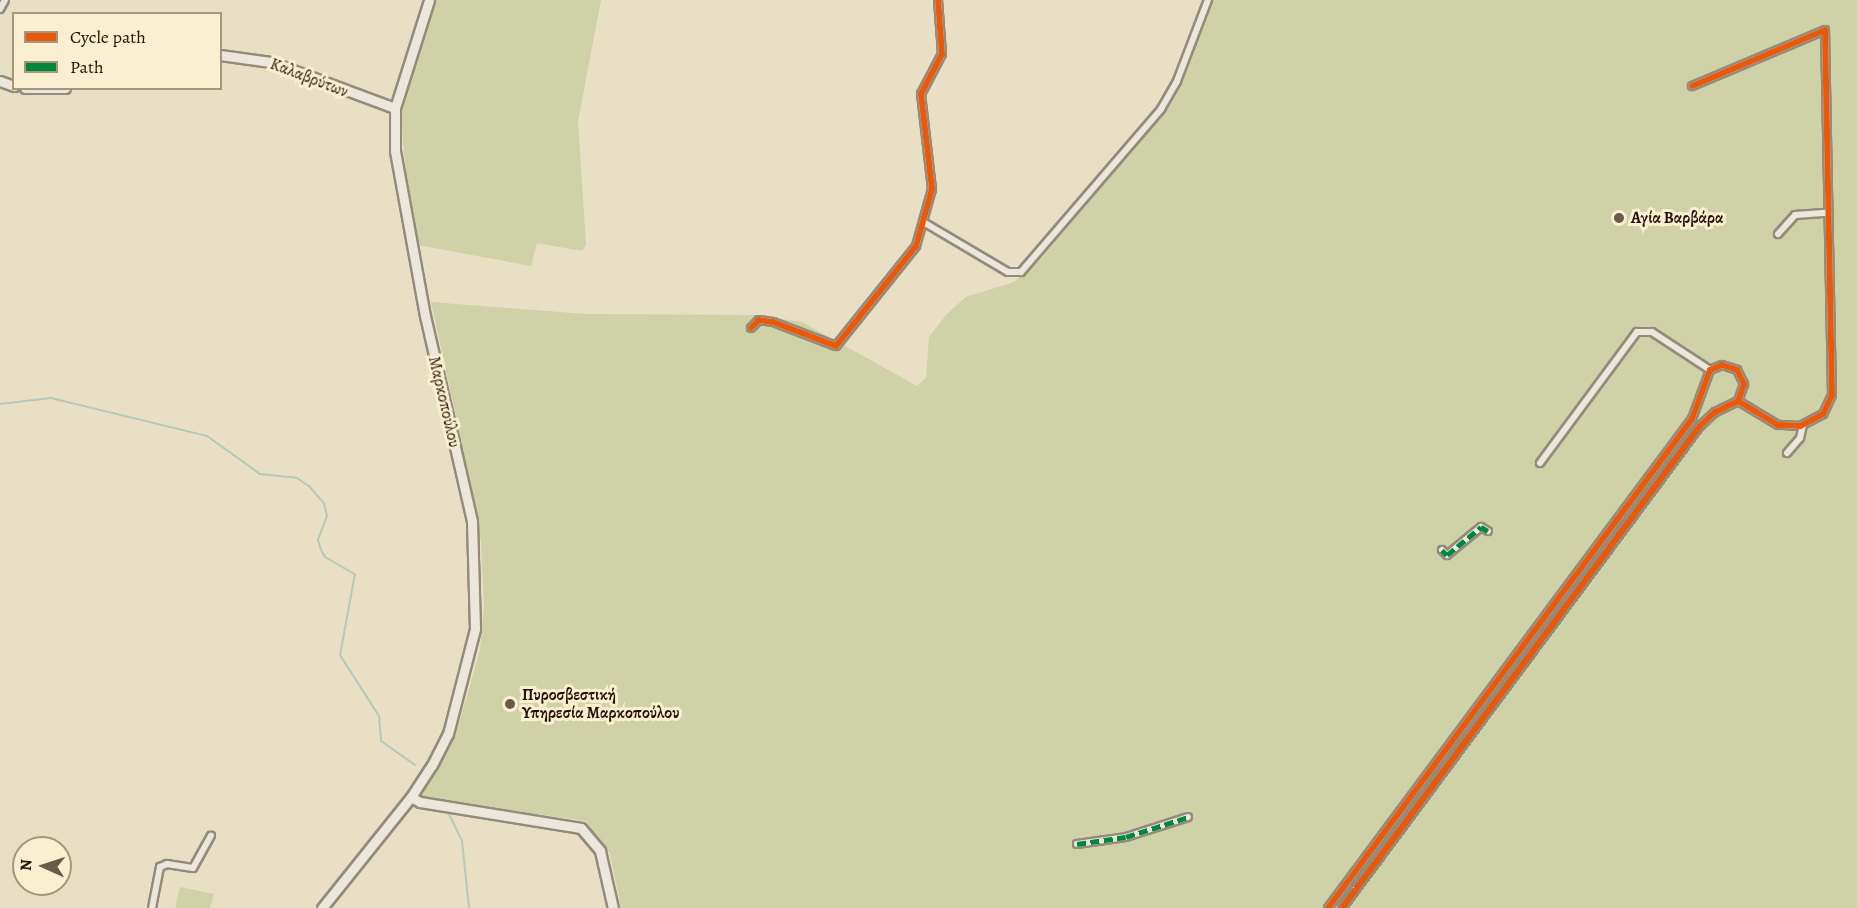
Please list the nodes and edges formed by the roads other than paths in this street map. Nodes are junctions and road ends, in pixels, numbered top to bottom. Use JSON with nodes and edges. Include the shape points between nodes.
{"nodes":[{"id":1,"x":5,"y":0,"type":"edge"},
{"id":2,"x":429,"y":0,"type":"edge"},
{"id":3,"x":938,"y":0,"type":"edge"},
{"id":4,"x":1208,"y":0,"type":"edge"},
{"id":5,"x":0,"y":9,"type":"edge"},
{"id":6,"x":222,"y":55,"type":"edge"},
{"id":7,"x":1692,"y":86,"type":"dead end"},
{"id":8,"x":395,"y":108,"type":"junction"},
{"id":9,"x":1827,"y":213,"type":"junction"},
{"id":10,"x":925,"y":223,"type":"junction"},
{"id":11,"x":1778,"y":234,"type":"dead end"},
{"id":12,"x":751,"y":327,"type":"dead end"},
{"id":13,"x":1710,"y":370,"type":"junction"},
{"id":14,"x":1738,"y":401,"type":"junction"},
{"id":15,"x":1803,"y":425,"type":"junction"},
{"id":16,"x":1786,"y":453,"type":"dead end"},
{"id":17,"x":1540,"y":463,"type":"dead end"},
{"id":18,"x":1488,"y":531,"type":"dead end"},
{"id":19,"x":1442,"y":550,"type":"dead end"},
{"id":20,"x":411,"y":797,"type":"junction"},
{"id":21,"x":1188,"y":817,"type":"dead end"},
{"id":22,"x":211,"y":836,"type":"dead end"},
{"id":23,"x":1077,"y":844,"type":"dead end"},
{"id":24,"x":1349,"y":878,"type":"junction"},
{"id":25,"x":1358,"y":885,"type":"junction"},
{"id":26,"x":152,"y":908,"type":"edge"},
{"id":27,"x":322,"y":908,"type":"edge"},
{"id":28,"x":613,"y":908,"type":"edge"},
{"id":29,"x":1328,"y":908,"type":"edge"},
{"id":30,"x":1342,"y":908,"type":"edge"}],
"edges":[{"from":1,"to":5,"type":"street"},
{"from":2,"to":8,"type":"main road","name":"Μαρκοπούλου"},
{"from":3,"to":10,"type":"street","via":[[942,54],[921,94],[932,189]]},
{"from":4,"to":10,"type":"street","via":[[1177,81],[1161,110],[1021,272],[1008,272]]},
{"from":6,"to":8,"type":"main road","name":"Καλαβρύτων","via":[[271,62]]},
{"from":7,"to":9,"type":"street","via":[[1825,30]]},
{"from":8,"to":20,"type":"main road","name":"Μαρκοπούλου","via":[[398,180],[472,521],[476,601],[467,668],[448,734]]},
{"from":9,"to":11,"type":"street","via":[[1795,215]]},
{"from":9,"to":15,"type":"street","via":[[1832,395],[1823,414]]},
{"from":10,"to":12,"type":"street","via":[[905,261],[836,346],[773,322],[759,320]]},
{"from":13,"to":14,"type":"street","via":[[1729,366],[1742,375],[1743,393]]},
{"from":13,"to":17,"type":"street","via":[[1652,332],[1637,332]]},
{"from":13,"to":24,"type":"street","via":[[1692,419]]},
{"from":14,"to":15,"type":"street","via":[[1778,425]]},
{"from":14,"to":25,"type":"street","via":[[1715,412],[1700,426]]},
{"from":15,"to":16,"type":"street","via":[[1800,438]]},
{"from":18,"to":19,"type":"street","via":[[1481,527],[1447,555]]},
{"from":20,"to":27,"type":"main road","name":"Μαρκοπούλου"},
{"from":20,"to":28,"type":"main road","via":[[420,802],[581,828],[603,859]]},
{"from":21,"to":23,"type":"street","via":[[1126,837]]},
{"from":22,"to":26,"type":"street","via":[[193,868],[167,864],[160,867]]},
{"from":24,"to":25,"type":"street"},
{"from":24,"to":29,"type":"street"},
{"from":25,"to":30,"type":"street"}]}
